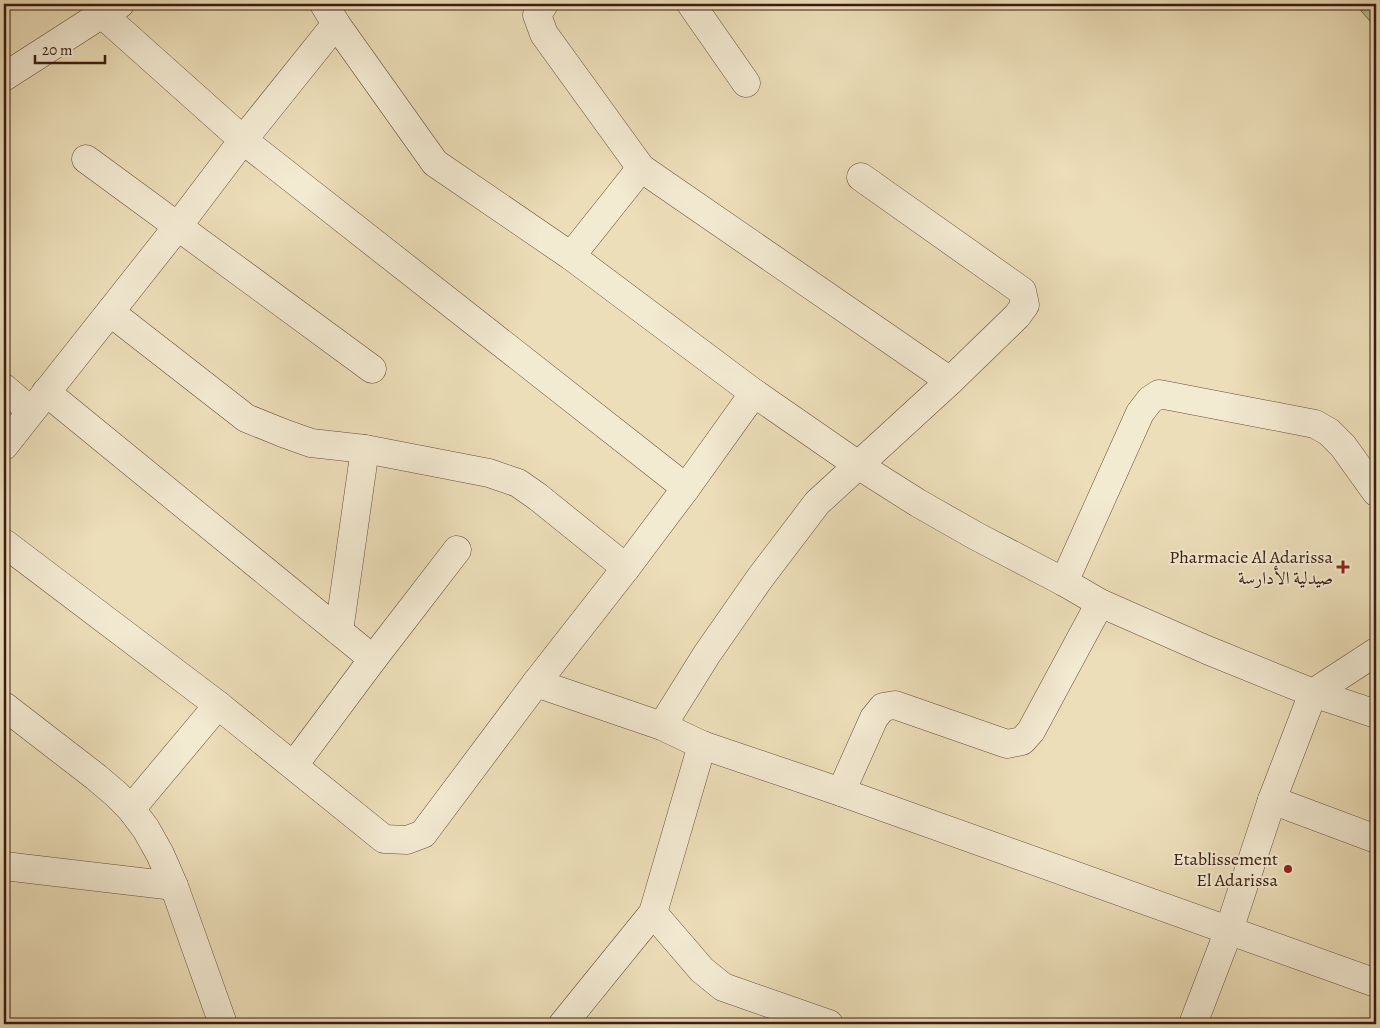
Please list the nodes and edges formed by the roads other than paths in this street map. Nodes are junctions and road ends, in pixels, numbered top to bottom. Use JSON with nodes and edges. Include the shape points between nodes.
{"nodes":[{"id":1,"x":544,"y":4,"type":"edge"},
{"id":2,"x":691,"y":4,"type":"edge"},
{"id":3,"x":111,"y":9,"type":"edge"},
{"id":4,"x":330,"y":14,"type":"edge"},
{"id":5,"x":4,"y":77,"type":"edge"},
{"id":6,"x":746,"y":83,"type":"dead end"},
{"id":7,"x":244,"y":140,"type":"junction"},
{"id":8,"x":86,"y":159,"type":"dead end"},
{"id":9,"x":641,"y":168,"type":"junction"},
{"id":10,"x":861,"y":177,"type":"dead end"},
{"id":11,"x":178,"y":226,"type":"junction"},
{"id":12,"x":571,"y":256,"type":"junction"},
{"id":13,"x":110,"y":312,"type":"junction"},
{"id":14,"x":372,"y":368,"type":"dead end"},
{"id":15,"x":950,"y":381,"type":"junction"},
{"id":16,"x":4,"y":388,"type":"edge"},
{"id":17,"x":754,"y":393,"type":"junction"},
{"id":18,"x":39,"y":401,"type":"junction"},
{"id":19,"x":4,"y":446,"type":"edge"},
{"id":20,"x":365,"y":449,"type":"junction"},
{"id":21,"x":858,"y":465,"type":"junction"},
{"id":22,"x":686,"y":488,"type":"junction"},
{"id":23,"x":1376,"y":492,"type":"edge"},
{"id":24,"x":4,"y":543,"type":"edge"},
{"id":25,"x":458,"y":550,"type":"dead end"},
{"id":26,"x":626,"y":568,"type":"junction"},
{"id":27,"x":1064,"y":582,"type":"junction"},
{"id":28,"x":1100,"y":603,"type":"junction"},
{"id":29,"x":339,"y":631,"type":"junction"},
{"id":30,"x":1376,"y":652,"type":"edge"},
{"id":31,"x":374,"y":659,"type":"junction"},
{"id":32,"x":536,"y":683,"type":"junction"},
{"id":33,"x":1313,"y":693,"type":"junction"},
{"id":34,"x":218,"y":705,"type":"junction"},
{"id":35,"x":4,"y":706,"type":"edge"},
{"id":36,"x":1376,"y":714,"type":"edge"},
{"id":37,"x":662,"y":726,"type":"junction"},
{"id":38,"x":702,"y":745,"type":"junction"},
{"id":39,"x":294,"y":765,"type":"junction"},
{"id":40,"x":841,"y":792,"type":"junction"},
{"id":41,"x":1272,"y":800,"type":"junction"},
{"id":42,"x":132,"y":810,"type":"junction"},
{"id":43,"x":1376,"y":839,"type":"edge"},
{"id":44,"x":4,"y":866,"type":"edge"},
{"id":45,"x":174,"y":886,"type":"junction"},
{"id":46,"x":653,"y":913,"type":"junction"},
{"id":47,"x":1228,"y":930,"type":"junction"},
{"id":48,"x":1376,"y":983,"type":"edge"},
{"id":49,"x":223,"y":1024,"type":"edge"},
{"id":50,"x":563,"y":1024,"type":"edge"},
{"id":51,"x":829,"y":1024,"type":"edge"},
{"id":52,"x":1193,"y":1024,"type":"edge"}],
"edges":[{"from":1,"to":9,"type":"street","via":[[537,15],[544,34]]},
{"from":2,"to":6,"type":"street"},
{"from":3,"to":5,"type":"street"},
{"from":3,"to":7,"type":"street"},
{"from":4,"to":7,"type":"street"},
{"from":4,"to":12,"type":"street","via":[[435,163]]},
{"from":7,"to":11,"type":"street"},
{"from":7,"to":22,"type":"street"},
{"from":8,"to":11,"type":"street"},
{"from":9,"to":12,"type":"street"},
{"from":9,"to":15,"type":"street"},
{"from":10,"to":15,"type":"street","via":[[1022,291],[1025,305],[1017,316]]},
{"from":11,"to":13,"type":"street"},
{"from":11,"to":14,"type":"street"},
{"from":12,"to":17,"type":"street"},
{"from":13,"to":18,"type":"street"},
{"from":13,"to":20,"type":"street","via":[[246,418],[311,443]]},
{"from":15,"to":21,"type":"street"},
{"from":16,"to":18,"type":"street"},
{"from":17,"to":21,"type":"street"},
{"from":17,"to":22,"type":"street"},
{"from":18,"to":19,"type":"street"},
{"from":18,"to":29,"type":"street"},
{"from":20,"to":26,"type":"street","via":[[489,473],[518,483]]},
{"from":20,"to":29,"type":"street"},
{"from":21,"to":27,"type":"street","via":[[976,536]]},
{"from":21,"to":37,"type":"street","via":[[817,503],[707,654]]},
{"from":22,"to":26,"type":"street"},
{"from":23,"to":27,"type":"street","via":[[1343,446],[1315,424],[1159,394],[1140,413]]},
{"from":24,"to":34,"type":"street"},
{"from":25,"to":31,"type":"street"},
{"from":26,"to":32,"type":"street"},
{"from":27,"to":28,"type":"street"},
{"from":28,"to":33,"type":"street"},
{"from":28,"to":40,"type":"street","via":[[1031,732],[1022,741],[1007,744],[895,706],[883,708],[874,718]]},
{"from":29,"to":31,"type":"street"},
{"from":30,"to":33,"type":"street"},
{"from":31,"to":39,"type":"street"},
{"from":32,"to":37,"type":"street"},
{"from":32,"to":39,"type":"street","via":[[423,834],[407,840],[384,839]]},
{"from":33,"to":36,"type":"street"},
{"from":33,"to":41,"type":"street"},
{"from":34,"to":39,"type":"street"},
{"from":34,"to":42,"type":"street"},
{"from":35,"to":42,"type":"street","via":[[96,777]]},
{"from":37,"to":38,"type":"street"},
{"from":38,"to":40,"type":"street"},
{"from":38,"to":46,"type":"street"},
{"from":40,"to":47,"type":"street"},
{"from":41,"to":43,"type":"street"},
{"from":41,"to":47,"type":"street"},
{"from":42,"to":45,"type":"street","via":[[160,854]]},
{"from":44,"to":45,"type":"street"},
{"from":45,"to":49,"type":"street"},
{"from":46,"to":50,"type":"street"},
{"from":46,"to":51,"type":"street","via":[[702,970],[723,986]]},
{"from":47,"to":48,"type":"street"},
{"from":47,"to":52,"type":"street"}]}
